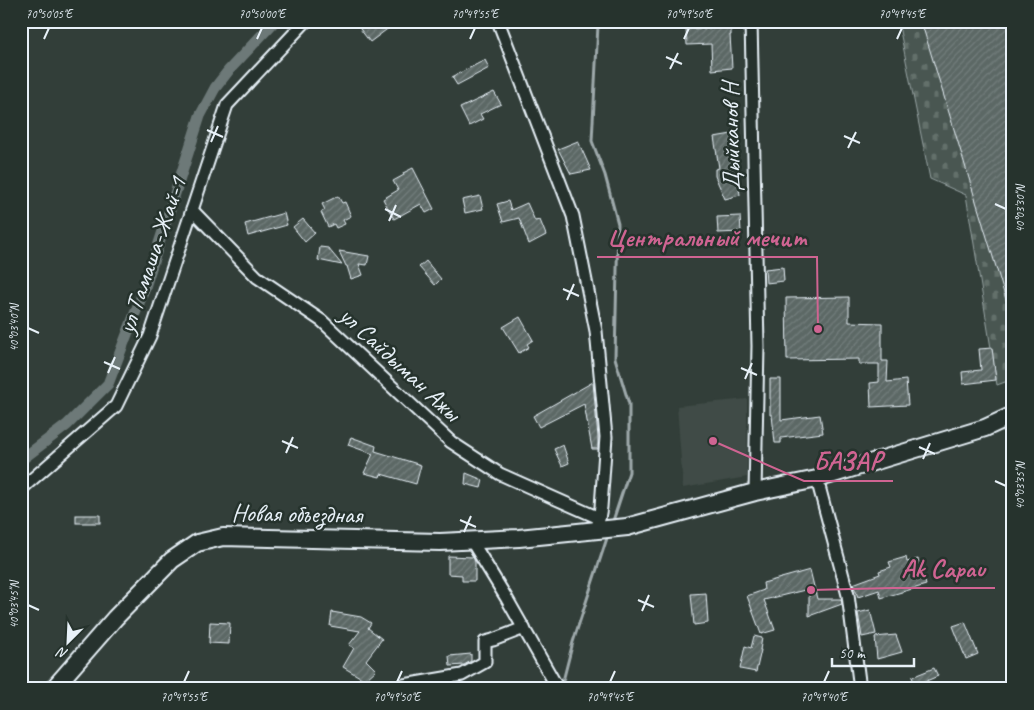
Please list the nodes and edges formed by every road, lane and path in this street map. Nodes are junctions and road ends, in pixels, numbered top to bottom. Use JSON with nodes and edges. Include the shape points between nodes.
{"nodes":[{"id":1,"x":306,"y":21,"type":"edge"},
{"id":2,"x":498,"y":21,"type":"edge"},
{"id":3,"x":751,"y":21,"type":"edge"},
{"id":4,"x":192,"y":210,"type":"junction"},
{"id":5,"x":1013,"y":415,"type":"edge"},
{"id":6,"x":817,"y":480,"type":"junction"},
{"id":7,"x":21,"y":489,"type":"edge"},
{"id":8,"x":755,"y":492,"type":"junction"},
{"id":9,"x":600,"y":526,"type":"junction"},
{"id":10,"x":471,"y":540,"type":"junction"},
{"id":11,"x":524,"y":628,"type":"junction"},
{"id":12,"x":53,"y":689,"type":"edge"},
{"id":13,"x":398,"y":689,"type":"edge"},
{"id":14,"x":557,"y":689,"type":"edge"},
{"id":15,"x":860,"y":689,"type":"edge"}],
"edges":[{"from":1,"to":4,"type":"street","name":"ул Тамаша-Жай-1","via":[[227,105]]},
{"from":2,"to":9,"type":"street","via":[[573,216],[596,331],[606,437]]},
{"from":3,"to":8,"type":"street","name":"Дыйканов Н","via":[[758,346]]},
{"from":4,"to":7,"type":"street","name":"ул Тамаша-Жай-1","via":[[150,336],[116,406]]},
{"from":4,"to":9,"type":"street","name":"ул Сайдыман Ажы","via":[[258,276],[322,321],[450,442],[500,474]]},
{"from":5,"to":6,"type":"main road","name":"Новая объездная","via":[[985,428]]},
{"from":6,"to":8,"type":"main road","name":"Новая объездная"},
{"from":6,"to":15,"type":"street","via":[[848,595]]},
{"from":8,"to":9,"type":"main road","name":"Новая объездная","via":[[627,527]]},
{"from":9,"to":10,"type":"main road","name":"Новая объездная","via":[[520,538]]},
{"from":10,"to":11,"type":"street"},
{"from":10,"to":12,"type":"main road","name":"Новая объездная","via":[[223,537],[197,543],[172,560],[115,618]]},
{"from":11,"to":13,"type":"street","via":[[484,642],[485,662],[462,675],[404,685]]},
{"from":11,"to":14,"type":"street"}]}
